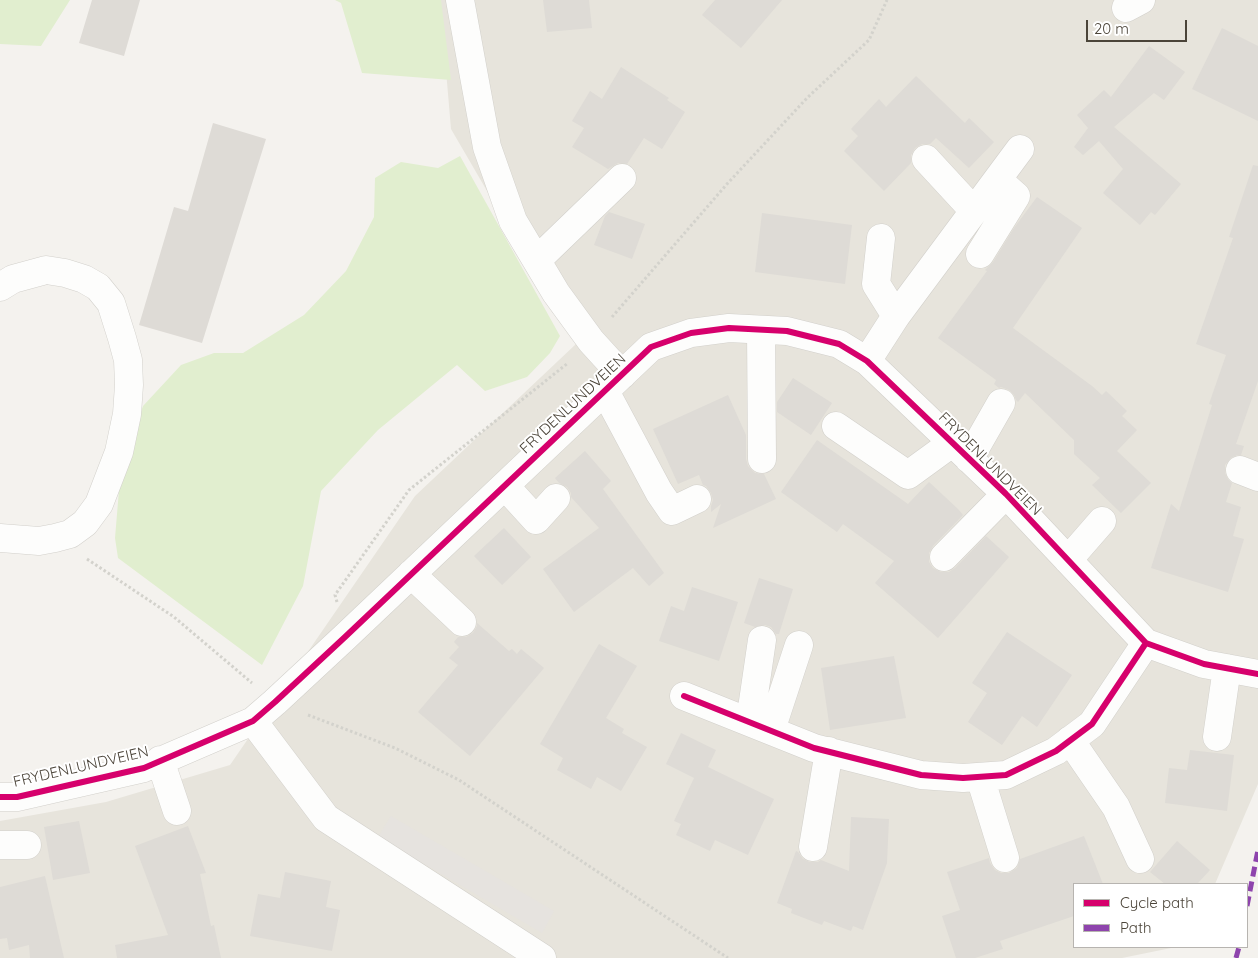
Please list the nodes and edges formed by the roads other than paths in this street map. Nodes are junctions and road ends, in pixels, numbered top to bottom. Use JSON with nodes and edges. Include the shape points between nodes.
{"nodes":[{"id":1,"x":460,"y":0,"type":"edge"},
{"id":2,"x":1020,"y":149,"type":"dead end"},
{"id":3,"x":926,"y":159,"type":"dead end"},
{"id":4,"x":622,"y":178,"type":"dead end"},
{"id":5,"x":998,"y":180,"type":"junction"},
{"id":6,"x":974,"y":211,"type":"junction"},
{"id":7,"x":881,"y":238,"type":"dead end"},
{"id":8,"x":980,"y":254,"type":"dead end"},
{"id":9,"x":537,"y":260,"type":"junction"},
{"id":10,"x":0,"y":287,"type":"edge"},
{"id":11,"x":896,"y":316,"type":"junction"},
{"id":12,"x":761,"y":330,"type":"junction"},
{"id":13,"x":867,"y":362,"type":"junction"},
{"id":14,"x":614,"y":383,"type":"junction"},
{"id":15,"x":1001,"y":403,"type":"dead end"},
{"id":16,"x":836,"y":426,"type":"dead end"},
{"id":17,"x":961,"y":451,"type":"junction"},
{"id":18,"x":762,"y":459,"type":"dead end"},
{"id":19,"x":505,"y":486,"type":"junction"},
{"id":20,"x":1006,"y":494,"type":"junction"},
{"id":21,"x":556,"y":498,"type":"dead end"},
{"id":22,"x":697,"y":499,"type":"dead end"},
{"id":23,"x":1102,"y":521,"type":"dead end"},
{"id":24,"x":0,"y":538,"type":"edge"},
{"id":25,"x":944,"y":557,"type":"dead end"},
{"id":26,"x":1068,"y":560,"type":"junction"},
{"id":27,"x":411,"y":574,"type":"junction"},
{"id":28,"x":462,"y":622,"type":"dead end"},
{"id":29,"x":762,"y":640,"type":"dead end"},
{"id":30,"x":1146,"y":642,"type":"junction"},
{"id":31,"x":799,"y":645,"type":"dead end"},
{"id":32,"x":1227,"y":668,"type":"junction"},
{"id":33,"x":1258,"y":674,"type":"edge"},
{"id":34,"x":684,"y":696,"type":"dead end"},
{"id":35,"x":253,"y":721,"type":"junction"},
{"id":36,"x":760,"y":726,"type":"junction"},
{"id":37,"x":1217,"y":737,"type":"dead end"},
{"id":38,"x":1070,"y":740,"type":"junction"},
{"id":39,"x":829,"y":751,"type":"junction"},
{"id":40,"x":160,"y":760,"type":"junction"},
{"id":41,"x":980,"y":777,"type":"junction"},
{"id":42,"x":0,"y":797,"type":"edge"},
{"id":43,"x":177,"y":810,"type":"dead end"},
{"id":44,"x":27,"y":844,"type":"dead end"},
{"id":45,"x":0,"y":845,"type":"edge"},
{"id":46,"x":813,"y":847,"type":"dead end"},
{"id":47,"x":1004,"y":858,"type":"dead end"},
{"id":48,"x":1140,"y":859,"type":"dead end"},
{"id":49,"x":542,"y":958,"type":"edge"}],
"edges":[{"from":1,"to":9,"type":"street","name":"FRYDENLUNDVEIEN","via":[[487,147],[513,221]]},
{"from":2,"to":5,"type":"street"},
{"from":3,"to":6,"type":"street"},
{"from":4,"to":9,"type":"street"},
{"from":5,"to":6,"type":"street"},
{"from":5,"to":8,"type":"street","via":[[1016,196]]},
{"from":6,"to":11,"type":"street"},
{"from":7,"to":11,"type":"street","via":[[876,284]]},
{"from":9,"to":14,"type":"street","name":"FRYDENLUNDVEIEN","via":[[591,341]]},
{"from":10,"to":24,"type":"street","via":[[13,279],[46,270],[65,273],[98,287],[111,303],[128,360],[129,385],[119,452],[100,504],[85,523],[70,534],[39,541]]},
{"from":11,"to":13,"type":"street"},
{"from":12,"to":13,"type":"street","name":"FRYDENLUNDVEIEN","via":[[786,331],[839,344]]},
{"from":12,"to":14,"type":"street","name":"FRYDENLUNDVEIEN","via":[[729,328],[691,333],[651,348]]},
{"from":12,"to":18,"type":"street"},
{"from":13,"to":17,"type":"street","name":"FRYDENLUNDVEIEN"},
{"from":14,"to":19,"type":"street","name":"FRYDENLUNDVEIEN"},
{"from":14,"to":22,"type":"street","via":[[659,492],[672,511]]},
{"from":15,"to":17,"type":"street"},
{"from":16,"to":17,"type":"street","via":[[908,475]]},
{"from":17,"to":20,"type":"street","name":"FRYDENLUNDVEIEN"},
{"from":19,"to":21,"type":"street","via":[[536,520]]},
{"from":19,"to":27,"type":"street","name":"FRYDENLUNDVEIEN"},
{"from":20,"to":25,"type":"street"},
{"from":20,"to":26,"type":"street","name":"FRYDENLUNDVEIEN"},
{"from":23,"to":26,"type":"street"},
{"from":26,"to":30,"type":"street","name":"FRYDENLUNDVEIEN"},
{"from":27,"to":28,"type":"street"},
{"from":27,"to":35,"type":"street","name":"FRYDENLUNDVEIEN"},
{"from":29,"to":36,"type":"street"},
{"from":30,"to":32,"type":"street","name":"FRYDENLUNDVEIEN","via":[[1204,664]]},
{"from":30,"to":38,"type":"street","via":[[1092,724]]},
{"from":31,"to":36,"type":"street"},
{"from":32,"to":33,"type":"street","name":"FRYDENLUNDVEIEN"},
{"from":32,"to":37,"type":"street"},
{"from":34,"to":36,"type":"street"},
{"from":35,"to":40,"type":"street","name":"FRYDENLUNDVEIEN"},
{"from":35,"to":49,"type":"street","via":[[326,818]]},
{"from":36,"to":39,"type":"street"},
{"from":38,"to":41,"type":"street","via":[[1056,751],[1006,775]]},
{"from":38,"to":48,"type":"street","via":[[1116,807]]},
{"from":39,"to":41,"type":"street","via":[[920,775]]},
{"from":39,"to":46,"type":"street"},
{"from":40,"to":42,"type":"street","name":"FRYDENLUNDVEIEN","via":[[144,768],[27,795]]},
{"from":40,"to":43,"type":"street"},
{"from":41,"to":47,"type":"street"},
{"from":44,"to":45,"type":"street"}]}
